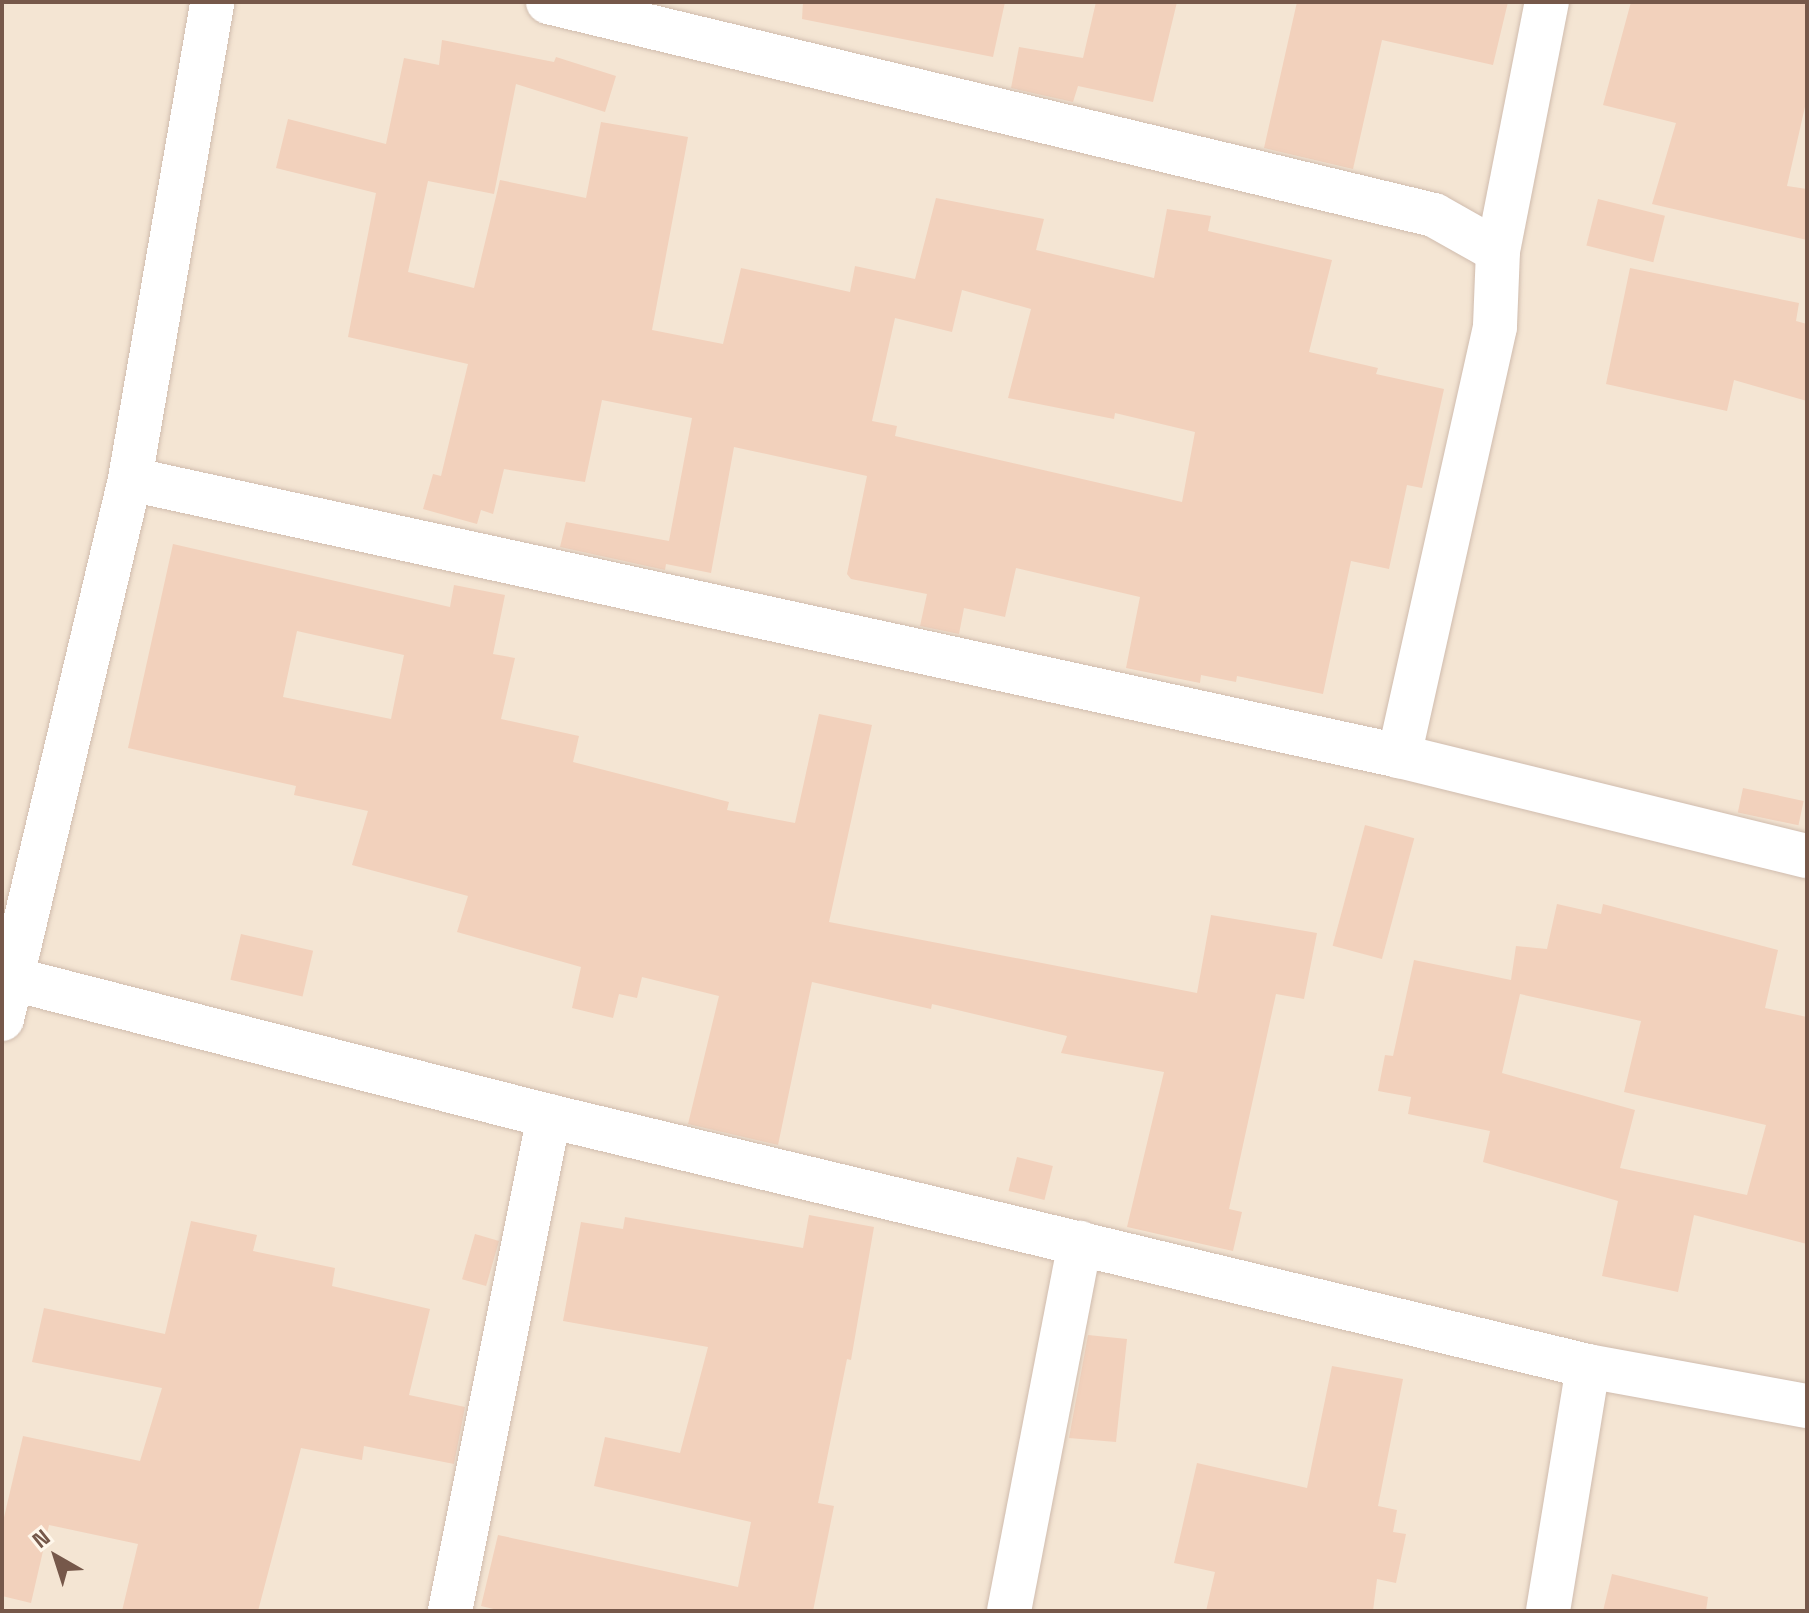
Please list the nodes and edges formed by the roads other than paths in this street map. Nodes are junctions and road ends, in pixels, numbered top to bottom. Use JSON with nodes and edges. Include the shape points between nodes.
{"nodes":[{"id":1,"x":212,"y":2,"type":"edge"},
{"id":2,"x":548,"y":2,"type":"edge"},
{"id":3,"x":1547,"y":2,"type":"edge"},
{"id":4,"x":1498,"y":251,"type":"junction"},
{"id":5,"x":130,"y":479,"type":"junction"},
{"id":6,"x":1399,"y":756,"type":"junction"},
{"id":7,"x":1807,"y":856,"type":"edge"},
{"id":8,"x":7,"y":999,"type":"edge"},
{"id":9,"x":549,"y":1116,"type":"junction"},
{"id":10,"x":1080,"y":1243,"type":"junction"},
{"id":11,"x":1588,"y":1366,"type":"junction"},
{"id":12,"x":1807,"y":1406,"type":"edge"},
{"id":13,"x":450,"y":1611,"type":"edge"},
{"id":14,"x":1009,"y":1611,"type":"edge"},
{"id":15,"x":1548,"y":1611,"type":"edge"}],
"edges":[{"from":1,"to":5,"type":"street"},
{"from":2,"to":4,"type":"street","via":[[1434,215]]},
{"from":3,"to":4,"type":"street"},
{"from":4,"to":6,"type":"street","via":[[1495,327]]},
{"from":5,"to":6,"type":"street"},
{"from":5,"to":8,"type":"street"},
{"from":6,"to":7,"type":"street"},
{"from":8,"to":9,"type":"street"},
{"from":9,"to":10,"type":"street"},
{"from":9,"to":13,"type":"street"},
{"from":10,"to":11,"type":"street"},
{"from":10,"to":14,"type":"street"},
{"from":11,"to":12,"type":"street"},
{"from":11,"to":15,"type":"street"}]}
